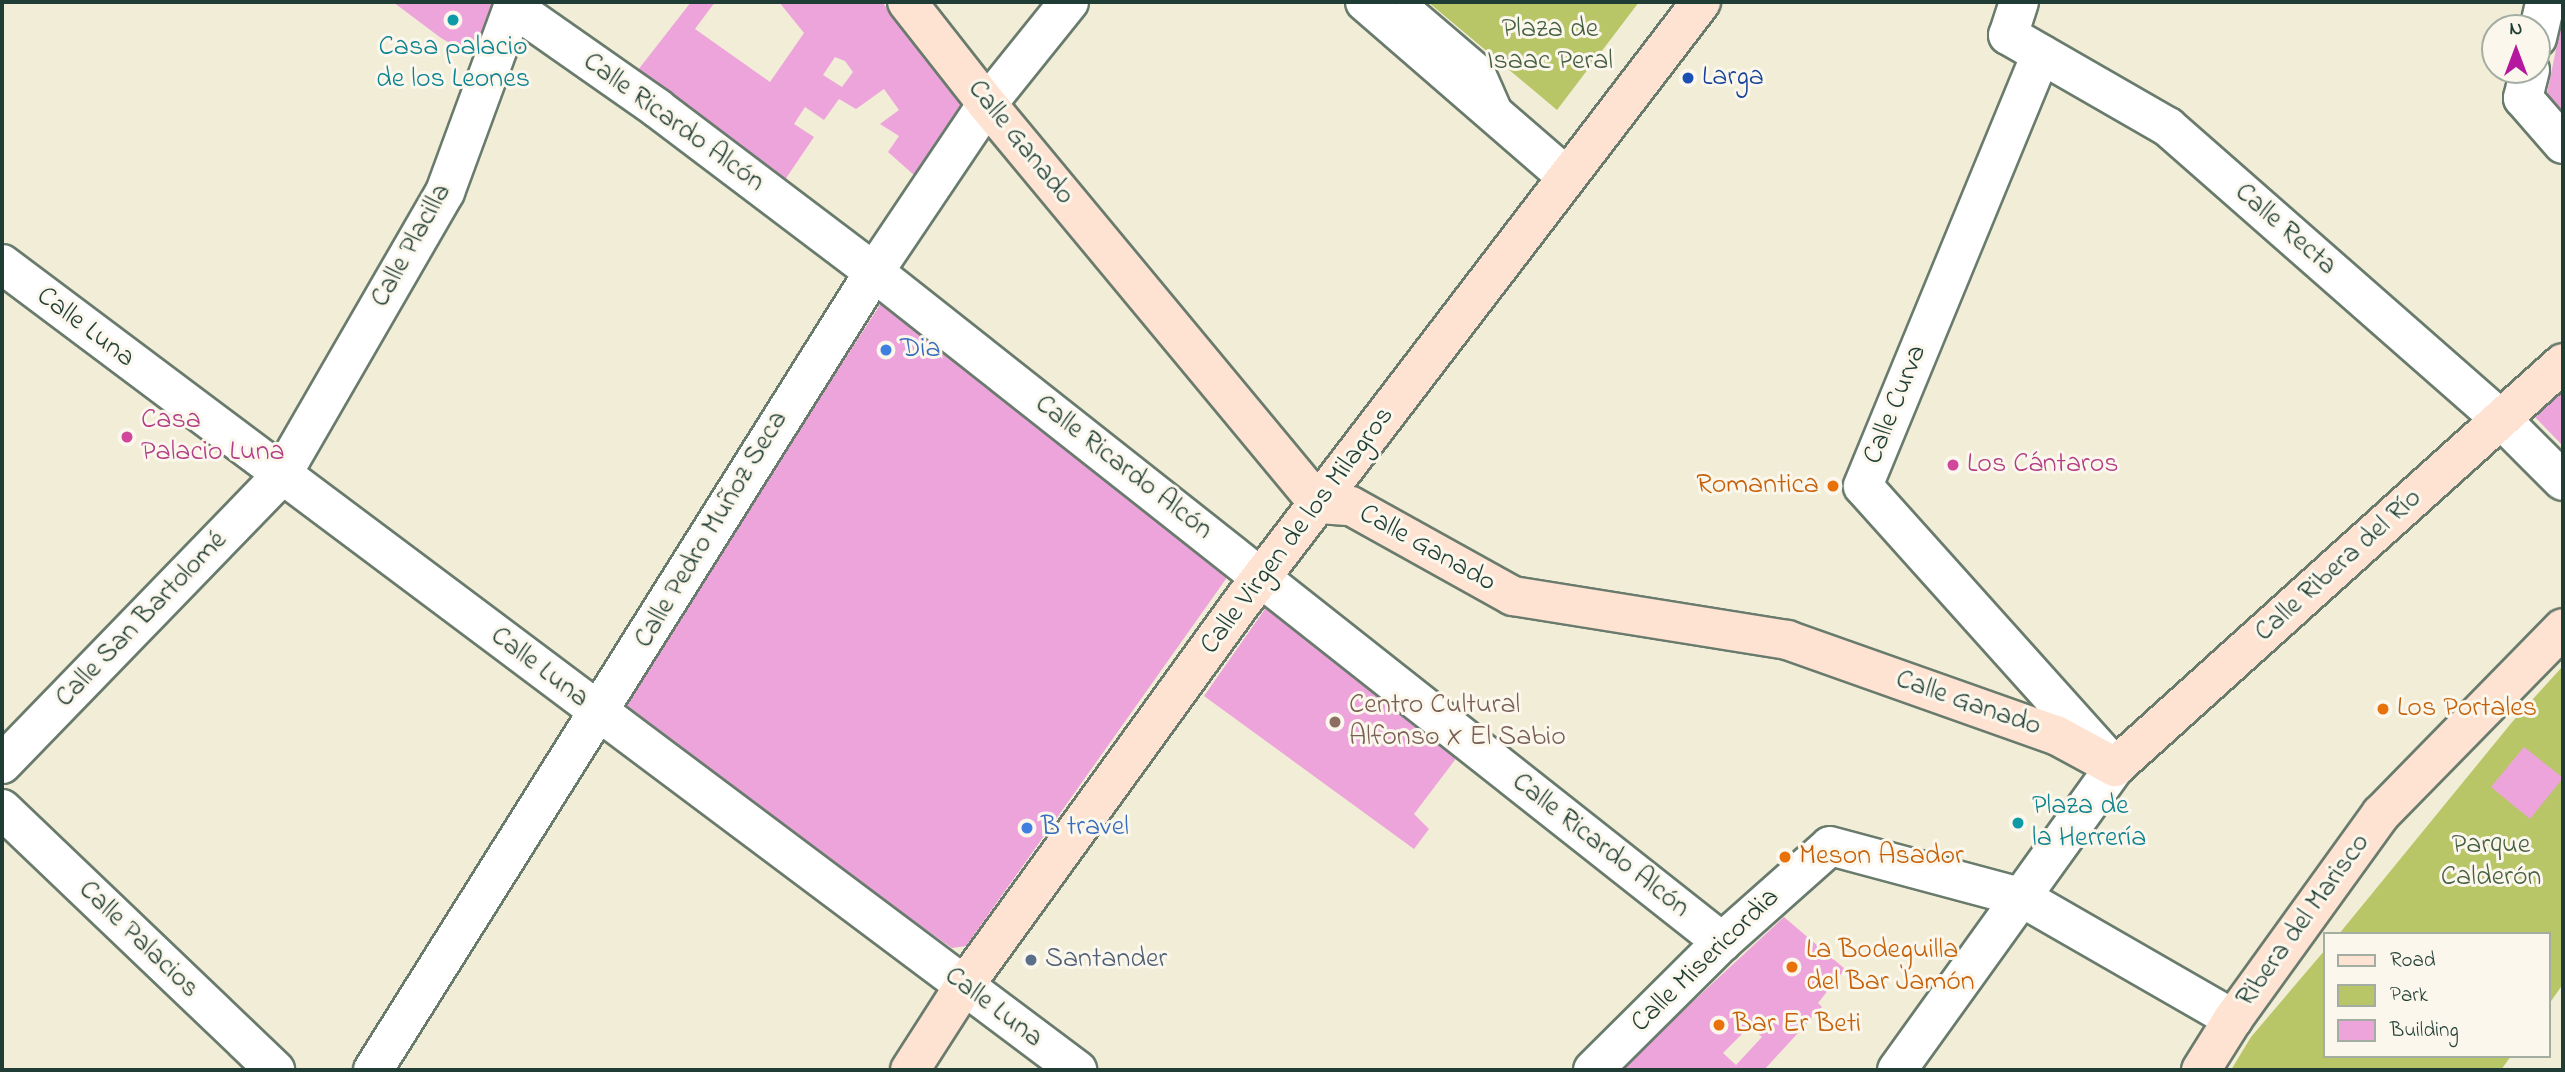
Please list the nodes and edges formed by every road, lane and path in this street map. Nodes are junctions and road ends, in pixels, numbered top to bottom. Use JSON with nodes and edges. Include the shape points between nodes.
{"nodes":[{"id":1,"x":907,"y":2,"type":"edge"},
{"id":2,"x":1069,"y":2,"type":"edge"},
{"id":3,"x":1365,"y":2,"type":"edge"},
{"id":4,"x":1406,"y":2,"type":"edge"},
{"id":5,"x":1701,"y":2,"type":"edge"},
{"id":6,"x":2019,"y":2,"type":"edge"},
{"id":7,"x":514,"y":5,"type":"edge"},
{"id":8,"x":2041,"y":54,"type":"junction"},
{"id":9,"x":2526,"y":84,"type":"edge"},
{"id":10,"x":987,"y":104,"type":"junction"},
{"id":11,"x":1507,"y":125,"type":"junction"},
{"id":12,"x":2563,"y":144,"type":"edge"},
{"id":13,"x":1567,"y":177,"type":"junction"},
{"id":14,"x":2,"y":264,"type":"edge"},
{"id":15,"x":874,"y":272,"type":"junction"},
{"id":16,"x":2563,"y":363,"type":"edge"},
{"id":17,"x":2502,"y":420,"type":"junction"},
{"id":18,"x":281,"y":477,"type":"junction"},
{"id":19,"x":2563,"y":481,"type":"edge"},
{"id":20,"x":1319,"y":505,"type":"junction"},
{"id":21,"x":1261,"y":577,"type":"junction"},
{"id":22,"x":2563,"y":628,"type":"edge"},
{"id":23,"x":600,"y":713,"type":"junction"},
{"id":24,"x":2,"y":764,"type":"edge"},
{"id":25,"x":2115,"y":767,"type":"junction"},
{"id":26,"x":2,"y":809,"type":"edge"},
{"id":27,"x":2021,"y":897,"type":"junction"},
{"id":28,"x":1722,"y":942,"type":"junction"},
{"id":29,"x":964,"y":986,"type":"junction"},
{"id":30,"x":2233,"y":1019,"type":"junction"},
{"id":31,"x":275,"y":1070,"type":"edge"},
{"id":32,"x":373,"y":1070,"type":"edge"},
{"id":33,"x":910,"y":1070,"type":"edge"},
{"id":34,"x":1077,"y":1070,"type":"edge"},
{"id":35,"x":1593,"y":1070,"type":"edge"},
{"id":36,"x":1897,"y":1070,"type":"edge"},
{"id":37,"x":2200,"y":1070,"type":"edge"}],
"edges":[{"from":1,"to":10,"type":"street","name":"Calle Ganado"},
{"from":2,"to":10,"type":"street","name":"Calle Pedro Muñoz Seca"},
{"from":3,"to":11,"type":"street"},
{"from":4,"to":11,"type":"lane","via":[[1482,67]]},
{"from":5,"to":13,"type":"street","name":"Calle Virgen de los Milagros"},
{"from":6,"to":8,"type":"street","name":"Calle Recta","via":[[2008,35]]},
{"from":7,"to":15,"type":"street","name":"Calle Ricardo Alcón"},
{"from":7,"to":18,"type":"street","name":"Calle Placilla","via":[[444,192]]},
{"from":8,"to":17,"type":"street","name":"Calle Recta","via":[[2168,127]]},
{"from":8,"to":25,"type":"street","name":"Calle Curva","via":[[1863,486]]},
{"from":9,"to":12,"type":"street","via":[[2523,98]]},
{"from":10,"to":15,"type":"street","name":"Calle Pedro Muñoz Seca"},
{"from":10,"to":20,"type":"street","name":"Calle Ganado"},
{"from":11,"to":13,"type":"street"},
{"from":13,"to":20,"type":"street","name":"Calle Virgen de los Milagros"},
{"from":14,"to":18,"type":"street","name":"Calle Luna"},
{"from":15,"to":21,"type":"street","name":"Calle Ricardo Alcón"},
{"from":15,"to":23,"type":"street","name":"Calle Pedro Muñoz Seca"},
{"from":16,"to":17,"type":"street","name":"Calle Ribera del Río"},
{"from":17,"to":19,"type":"street","name":"Calle Recta"},
{"from":17,"to":25,"type":"street","name":"Calle Ribera del Río"},
{"from":18,"to":23,"type":"street","name":"Calle Luna"},
{"from":18,"to":24,"type":"street","name":"Calle San Bartolomé"},
{"from":20,"to":21,"type":"street","name":"Calle Virgen de los Milagros"},
{"from":20,"to":25,"type":"street","name":"Calle Ganado","via":[[1351,506],[1513,596],[1787,640],[2056,735]]},
{"from":21,"to":28,"type":"street","name":"Calle Ricardo Alcón"},
{"from":21,"to":29,"type":"street","name":"Calle Virgen de los Milagros"},
{"from":22,"to":30,"type":"street","name":"Ribera del Marisco","via":[[2381,814]]},
{"from":23,"to":29,"type":"street","name":"Calle Luna"},
{"from":23,"to":32,"type":"street","name":"Calle Pedro Muñoz Seca"},
{"from":25,"to":27,"type":"street"},
{"from":26,"to":31,"type":"street","name":"Calle Palacios"},
{"from":27,"to":28,"type":"street","name":"Calle Misericordia","via":[[1830,846]]},
{"from":27,"to":30,"type":"street"},
{"from":27,"to":36,"type":"street"},
{"from":28,"to":35,"type":"street","name":"Calle Misericordia"},
{"from":29,"to":33,"type":"street","name":"Calle Virgen de los Milagros"},
{"from":29,"to":34,"type":"street","name":"Calle Luna"},
{"from":30,"to":37,"type":"street","name":"Ribera del Marisco"}]}
